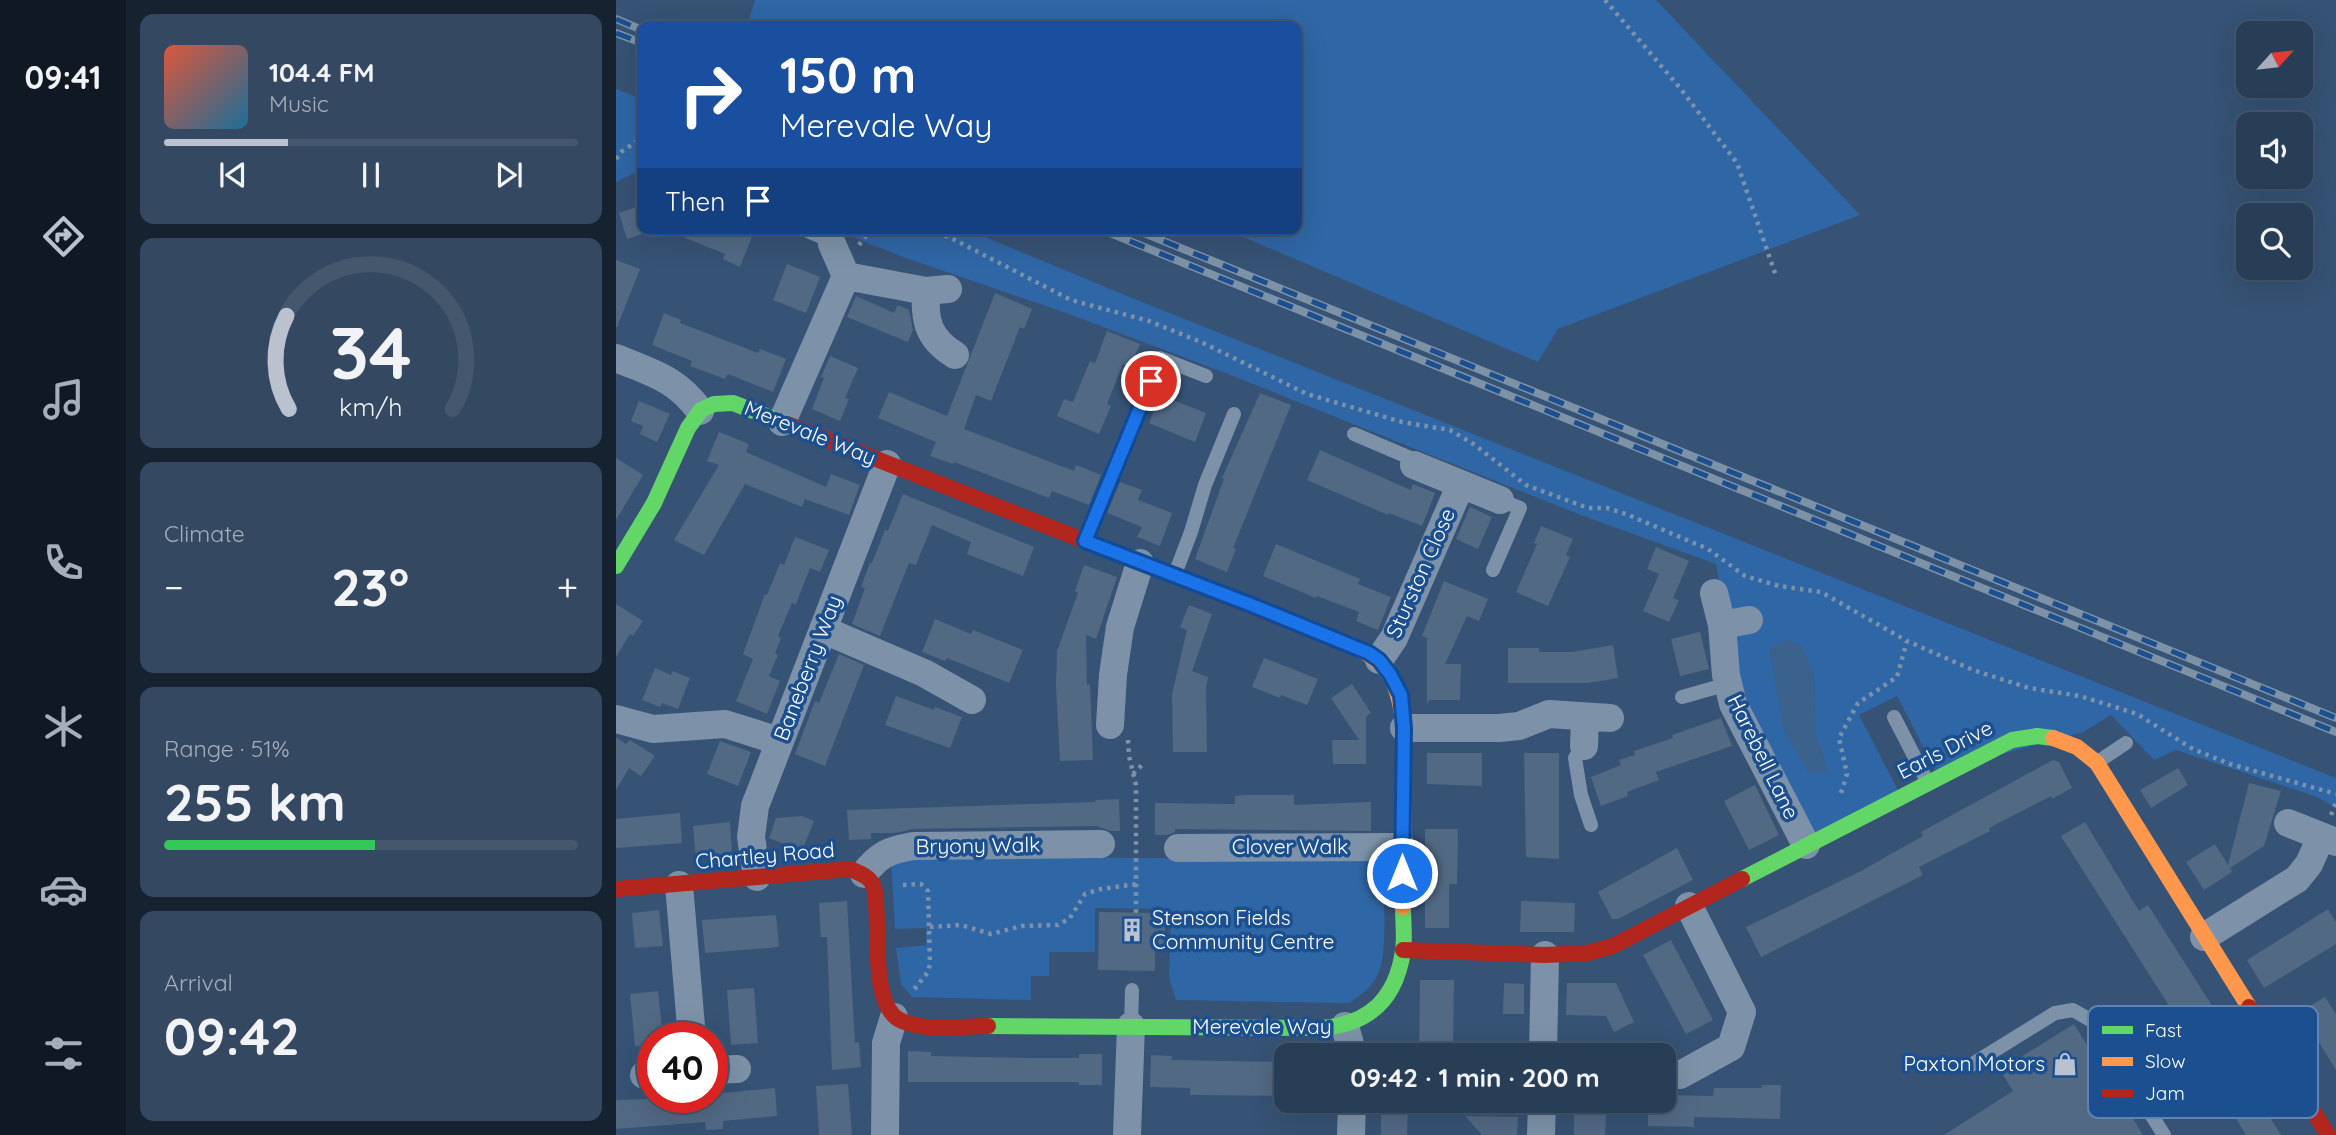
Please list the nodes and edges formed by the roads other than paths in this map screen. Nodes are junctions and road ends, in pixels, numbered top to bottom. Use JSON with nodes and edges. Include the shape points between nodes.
{"nodes":[{"id":1,"x":817,"y":235,"type":"edge"},
{"id":2,"x":832,"y":244,"type":"joint"},
{"id":3,"x":846,"y":276,"type":"junction"},
{"id":4,"x":956,"y":355,"type":"dead end"},
{"id":5,"x":616,"y":358,"type":"edge"},
{"id":6,"x":1206,"y":376,"type":"dead end"},
{"id":7,"x":700,"y":411,"type":"junction"},
{"id":8,"x":1234,"y":414,"type":"dead end"},
{"id":9,"x":782,"y":422,"type":"junction"},
{"id":10,"x":1354,"y":434,"type":"dead end"},
{"id":11,"x":887,"y":464,"type":"junction"},
{"id":12,"x":1413,"y":464,"type":"joint"},
{"id":13,"x":1461,"y":484,"type":"junction"},
{"id":14,"x":1500,"y":500,"type":"joint"},
{"id":15,"x":1085,"y":541,"type":"junction"},
{"id":16,"x":1140,"y":562,"type":"junction"},
{"id":17,"x":616,"y":566,"type":"edge"},
{"id":18,"x":1493,"y":570,"type":"dead end"},
{"id":19,"x":1174,"y":576,"type":"junction"},
{"id":20,"x":1714,"y":593,"type":"dead end"},
{"id":21,"x":1749,"y":620,"type":"dead end"},
{"id":22,"x":1722,"y":625,"type":"junction"},
{"id":23,"x":824,"y":630,"type":"junction"},
{"id":24,"x":1379,"y":660,"type":"junction"},
{"id":25,"x":1728,"y":684,"type":"junction"},
{"id":26,"x":1682,"y":697,"type":"dead end"},
{"id":27,"x":972,"y":700,"type":"dead end"},
{"id":28,"x":1894,"y":717,"type":"dead end"},
{"id":29,"x":616,"y":719,"type":"edge"},
{"id":30,"x":1119,"y":727,"type":"road end"},
{"id":31,"x":1404,"y":728,"type":"junction"},
{"id":32,"x":779,"y":741,"type":"junction"},
{"id":33,"x":2126,"y":743,"type":"dead end"},
{"id":34,"x":1584,"y":746,"type":"joint"},
{"id":35,"x":2096,"y":763,"type":"junction"},
{"id":36,"x":1927,"y":782,"type":"junction"},
{"id":37,"x":2288,"y":823,"type":"dead end"},
{"id":38,"x":1591,"y":825,"type":"dead end"},
{"id":39,"x":2329,"y":839,"type":"edge"},
{"id":40,"x":1101,"y":844,"type":"dead end"},
{"id":41,"x":1806,"y":845,"type":"junction"},
{"id":42,"x":1402,"y":847,"type":"junction"},
{"id":43,"x":1178,"y":848,"type":"dead end"},
{"id":44,"x":757,"y":877,"type":"junction"},
{"id":45,"x":869,"y":881,"type":"junction"},
{"id":46,"x":679,"y":885,"type":"junction"},
{"id":47,"x":616,"y":889,"type":"edge"},
{"id":48,"x":1689,"y":906,"type":"junction"},
{"id":49,"x":2204,"y":937,"type":"junction"},
{"id":50,"x":1403,"y":950,"type":"junction"},
{"id":51,"x":1545,"y":955,"type":"junction"},
{"id":52,"x":1132,"y":990,"type":"dead end"},
{"id":53,"x":2247,"y":1006,"type":"edge"},
{"id":54,"x":894,"y":1017,"type":"junction"},
{"id":55,"x":2088,"y":1019,"type":"edge"},
{"id":56,"x":691,"y":1022,"type":"edge"},
{"id":57,"x":1131,"y":1026,"type":"junction"},
{"id":58,"x":1345,"y":1026,"type":"junction"},
{"id":59,"x":1350,"y":1043,"type":"edge"},
{"id":60,"x":1543,"y":1043,"type":"edge"},
{"id":61,"x":1971,"y":1066,"type":"dead end"},
{"id":62,"x":1680,"y":1075,"type":"dead end"},
{"id":63,"x":1352,"y":1113,"type":"edge"},
{"id":64,"x":1542,"y":1113,"type":"edge"},
{"id":65,"x":2153,"y":1118,"type":"edge"},
{"id":66,"x":2317,"y":1118,"type":"edge"},
{"id":67,"x":885,"y":1135,"type":"edge"},
{"id":68,"x":1127,"y":1135,"type":"edge"},
{"id":69,"x":1351,"y":1135,"type":"edge"},
{"id":70,"x":1541,"y":1135,"type":"edge"},
{"id":71,"x":2164,"y":1135,"type":"edge"},
{"id":72,"x":2328,"y":1135,"type":"edge"}],
"edges":[{"from":1,"to":2,"type":"lane"},
{"from":2,"to":3,"type":"street"},
{"from":3,"to":4,"type":"street","via":[[937,290],[925,305],[928,324],[937,344]]},
{"from":3,"to":9,"type":"street"},
{"from":5,"to":7,"type":"street","via":[[669,379]]},
{"from":6,"to":15,"type":"lane","via":[[1160,358]]},
{"from":7,"to":9,"type":"street","name":"Merevale Way","via":[[720,402],[733,403]]},
{"from":7,"to":17,"type":"street"},
{"from":8,"to":19,"type":"lane"},
{"from":9,"to":11,"type":"street","name":"Merevale Way"},
{"from":10,"to":12,"type":"lane","via":[[1408,457]]},
{"from":11,"to":15,"type":"street","name":"Merevale Way"},
{"from":11,"to":23,"type":"street","name":"Baneberry Way"},
{"from":12,"to":13,"type":"street","name":"Sturston Close"},
{"from":13,"to":14,"type":"street","name":"Sturston Close"},
{"from":13,"to":24,"type":"street","name":"Sturston Close","via":[[1395,638]]},
{"from":14,"to":18,"type":"lane","via":[[1520,508]]},
{"from":15,"to":16,"type":"street","name":"Merevale Way"},
{"from":16,"to":19,"type":"street","name":"Merevale Way"},
{"from":16,"to":30,"type":"street","via":[[1120,627],[1113,674]]},
{"from":19,"to":24,"type":"street","name":"Merevale Way"},
{"from":20,"to":22,"type":"street","name":"Harebell Lane"},
{"from":21,"to":22,"type":"street"},
{"from":22,"to":25,"type":"street","name":"Harebell Lane"},
{"from":23,"to":27,"type":"street","via":[[924,673]]},
{"from":23,"to":32,"type":"street","name":"Baneberry Way"},
{"from":24,"to":31,"type":"street","name":"Merevale Way","via":[[1401,695]]},
{"from":25,"to":26,"type":"lane"},
{"from":25,"to":41,"type":"street","name":"Harebell Lane","via":[[1733,704]]},
{"from":28,"to":36,"type":"lane"},
{"from":29,"to":32,"type":"street","via":[[653,729],[725,724]]},
{"from":31,"to":34,"type":"street","via":[[1499,728],[1549,714],[1598,718]]},
{"from":31,"to":42,"type":"street","name":"Merevale Way"},
{"from":32,"to":44,"type":"street","name":"Baneberry Way","via":[[755,806],[751,837]]},
{"from":33,"to":35,"type":"lane"},
{"from":34,"to":38,"type":"lane","via":[[1575,758]]},
{"from":35,"to":36,"type":"street","name":"Earls Drive","via":[[2067,740],[2031,736],[2012,740]]},
{"from":35,"to":49,"type":"street","name":"Earls Drive"},
{"from":36,"to":41,"type":"street","name":"Earls Drive"},
{"from":37,"to":39,"type":"street"},
{"from":39,"to":49,"type":"street","via":[[2297,879]]},
{"from":40,"to":45,"type":"street","name":"Bryony Walk","via":[[913,846],[890,850],[872,863]]},
{"from":41,"to":48,"type":"street","name":"Earls Drive"},
{"from":42,"to":43,"type":"street","name":"Clover Walk"},
{"from":42,"to":50,"type":"street","name":"Merevale Way"},
{"from":44,"to":45,"type":"street","name":"Chartley Road","via":[[850,869]]},
{"from":44,"to":46,"type":"street","name":"Chartley Road"},
{"from":45,"to":54,"type":"street","via":[[881,994]]},
{"from":46,"to":47,"type":"street","name":"Chartley Road"},
{"from":46,"to":56,"type":"street"},
{"from":48,"to":51,"type":"street","name":"Earls Drive","via":[[1613,946],[1587,953]]},
{"from":48,"to":62,"type":"street","via":[[1742,1012],[1731,1047]]},
{"from":49,"to":53,"type":"street","name":"Earls Drive"},
{"from":50,"to":51,"type":"street","name":"Earls Drive"},
{"from":50,"to":58,"type":"street","name":"Merevale Way","via":[[1390,991],[1377,1007]]},
{"from":51,"to":60,"type":"street"},
{"from":52,"to":57,"type":"lane"},
{"from":54,"to":57,"type":"street","via":[[926,1026]]},
{"from":54,"to":67,"type":"street","via":[[886,1043]]},
{"from":55,"to":61,"type":"lane","via":[[2073,1010],[2055,1013]]},
{"from":57,"to":58,"type":"street","name":"Merevale Way"},
{"from":57,"to":68,"type":"street"},
{"from":58,"to":59,"type":"street"},
{"from":63,"to":69,"type":"street"},
{"from":64,"to":70,"type":"street"},
{"from":65,"to":71,"type":"lane"},
{"from":66,"to":72,"type":"street","name":"Earls Drive"}]}
